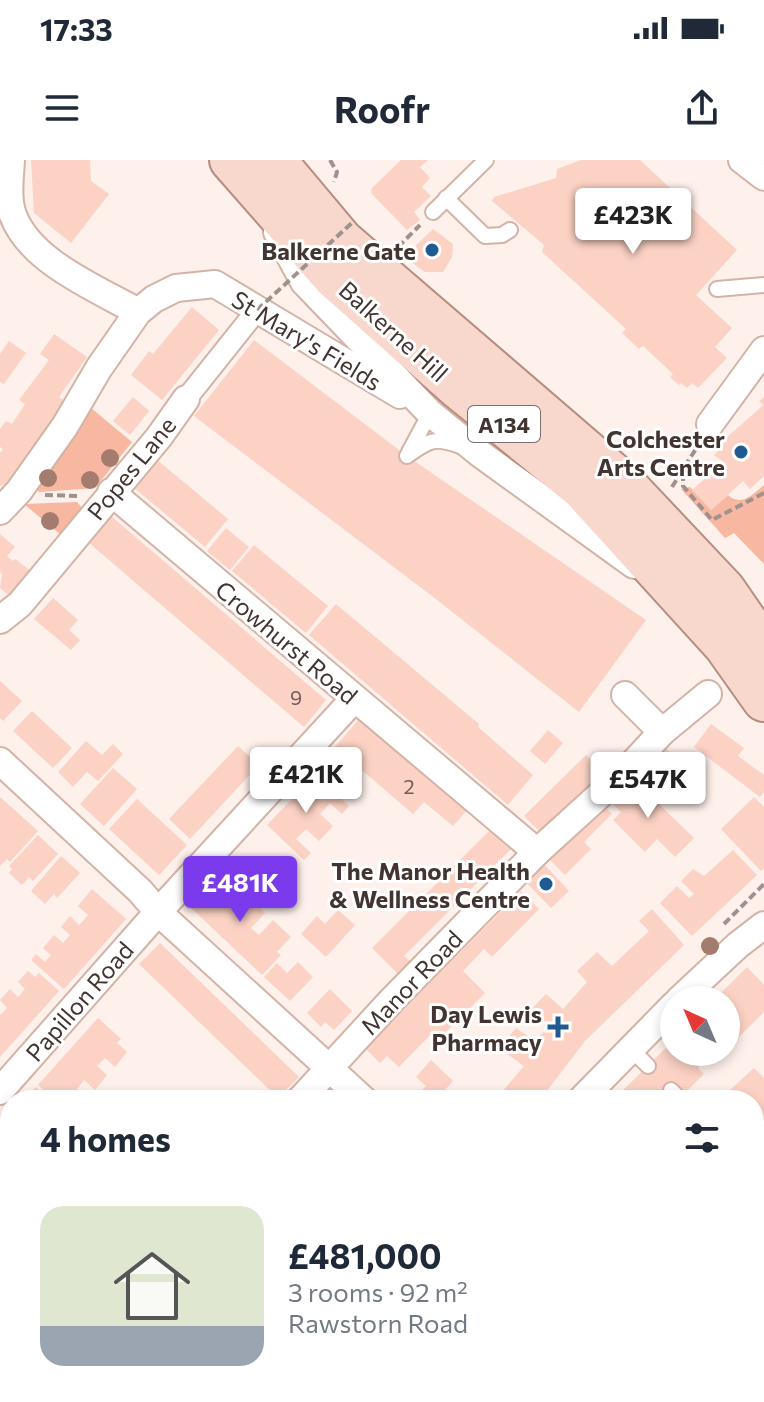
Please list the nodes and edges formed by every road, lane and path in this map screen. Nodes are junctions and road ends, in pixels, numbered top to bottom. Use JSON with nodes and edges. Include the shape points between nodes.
{"nodes":[{"id":1,"x":11,"y":160,"type":"edge"},
{"id":2,"x":486,"y":160,"type":"edge"},
{"id":3,"x":742,"y":160,"type":"edge"},
{"id":4,"x":251,"y":167,"type":"edge"},
{"id":5,"x":764,"y":177,"type":"edge"},
{"id":6,"x":446,"y":198,"type":"junction"},
{"id":7,"x":5,"y":200,"type":"edge"},
{"id":8,"x":433,"y":212,"type":"joint"},
{"id":9,"x":354,"y":221,"type":"dead end"},
{"id":10,"x":510,"y":230,"type":"dead end"},
{"id":11,"x":390,"y":250,"type":"dead end"},
{"id":12,"x":764,"y":285,"type":"edge"},
{"id":13,"x":717,"y":289,"type":"dead end"},
{"id":14,"x":257,"y":310,"type":"junction"},
{"id":15,"x":138,"y":312,"type":"junction"},
{"id":16,"x":764,"y":350,"type":"edge"},
{"id":17,"x":186,"y":399,"type":"joint"},
{"id":18,"x":430,"y":413,"type":"junction"},
{"id":19,"x":710,"y":424,"type":"joint"},
{"id":20,"x":479,"y":453,"type":"junction"},
{"id":21,"x":683,"y":473,"type":"junction"},
{"id":22,"x":111,"y":492,"type":"junction"},
{"id":23,"x":667,"y":493,"type":"dead end"},
{"id":24,"x":764,"y":493,"type":"edge"},
{"id":25,"x":39,"y":495,"type":"dead end"},
{"id":26,"x":84,"y":497,"type":"dead end"},
{"id":27,"x":0,"y":511,"type":"edge"},
{"id":28,"x":683,"y":599,"type":"junction"},
{"id":29,"x":0,"y":620,"type":"edge"},
{"id":30,"x":764,"y":648,"type":"edge"},
{"id":31,"x":708,"y":694,"type":"dead end"},
{"id":32,"x":625,"y":695,"type":"dead end"},
{"id":33,"x":354,"y":699,"type":"junction"},
{"id":34,"x":764,"y":700,"type":"edge"},
{"id":35,"x":662,"y":732,"type":"junction"},
{"id":36,"x":0,"y":761,"type":"edge"},
{"id":37,"x":537,"y":852,"type":"junction"},
{"id":38,"x":158,"y":912,"type":"junction"},
{"id":39,"x":764,"y":925,"type":"edge"},
{"id":40,"x":695,"y":986,"type":"edge"},
{"id":41,"x":660,"y":1026,"type":"edge"},
{"id":42,"x":330,"y":1068,"type":"junction"},
{"id":43,"x":1,"y":1090,"type":"edge"},
{"id":44,"x":309,"y":1090,"type":"edge"},
{"id":45,"x":353,"y":1090,"type":"edge"},
{"id":46,"x":594,"y":1090,"type":"edge"}],
"edges":[{"from":1,"to":7,"type":"street"},
{"from":2,"to":6,"type":"lane"},
{"from":3,"to":5,"type":"street"},
{"from":4,"to":18,"type":"street","via":[[304,282]]},
{"from":4,"to":28,"type":"main road","name":"Balkerne Hill","number":"A134","via":[[333,276],[582,488]]},
{"from":4,"to":30,"type":"main road","name":"Balkerne Hill","number":"A134","via":[[623,483],[724,590]]},
{"from":6,"to":8,"type":"lane"},
{"from":6,"to":10,"type":"lane","via":[[485,236]]},
{"from":7,"to":15,"type":"street","via":[[42,255]]},
{"from":8,"to":11,"type":"path"},
{"from":9,"to":14,"type":"path","bridge":true},
{"from":12,"to":13,"type":"lane"},
{"from":14,"to":15,"type":"street","name":"St Mary's Fields","via":[[215,284],[176,288]]},
{"from":14,"to":17,"type":"street","name":"Popes Lane"},
{"from":14,"to":18,"type":"street","name":"St Mary's Fields"},
{"from":15,"to":27,"type":"street","name":"St Mary's Fields","via":[[65,426]]},
{"from":16,"to":19,"type":"street"},
{"from":17,"to":22,"type":"street","name":"Popes Lane"},
{"from":18,"to":20,"type":"street"},
{"from":18,"to":20,"type":"lane","via":[[407,456],[430,440]]},
{"from":19,"to":21,"type":"path"},
{"from":20,"to":28,"type":"street"},
{"from":21,"to":23,"type":"path"},
{"from":21,"to":24,"type":"path","via":[[683,486],[712,520]]},
{"from":22,"to":29,"type":"street","name":"Popes Lane","via":[[20,604]]},
{"from":22,"to":33,"type":"street","name":"Crowhurst Road"},
{"from":25,"to":26,"type":"path"},
{"from":28,"to":34,"type":"main road","name":"Balkerne Hill","number":"A134"},
{"from":31,"to":35,"type":"street","name":"Manor Road"},
{"from":32,"to":35,"type":"street"},
{"from":33,"to":37,"type":"street","name":"Crowhurst Road"},
{"from":33,"to":38,"type":"street","name":"Papillon Road"},
{"from":35,"to":37,"type":"street","name":"Manor Road"},
{"from":36,"to":38,"type":"street"},
{"from":37,"to":42,"type":"street","name":"Manor Road"},
{"from":38,"to":42,"type":"street"},
{"from":38,"to":43,"type":"street","name":"Papillon Road"},
{"from":39,"to":40,"type":"street"},
{"from":41,"to":46,"type":"street","via":[[639,1057]]},
{"from":42,"to":44,"type":"street","name":"Manor Road"},
{"from":42,"to":45,"type":"street"}]}
